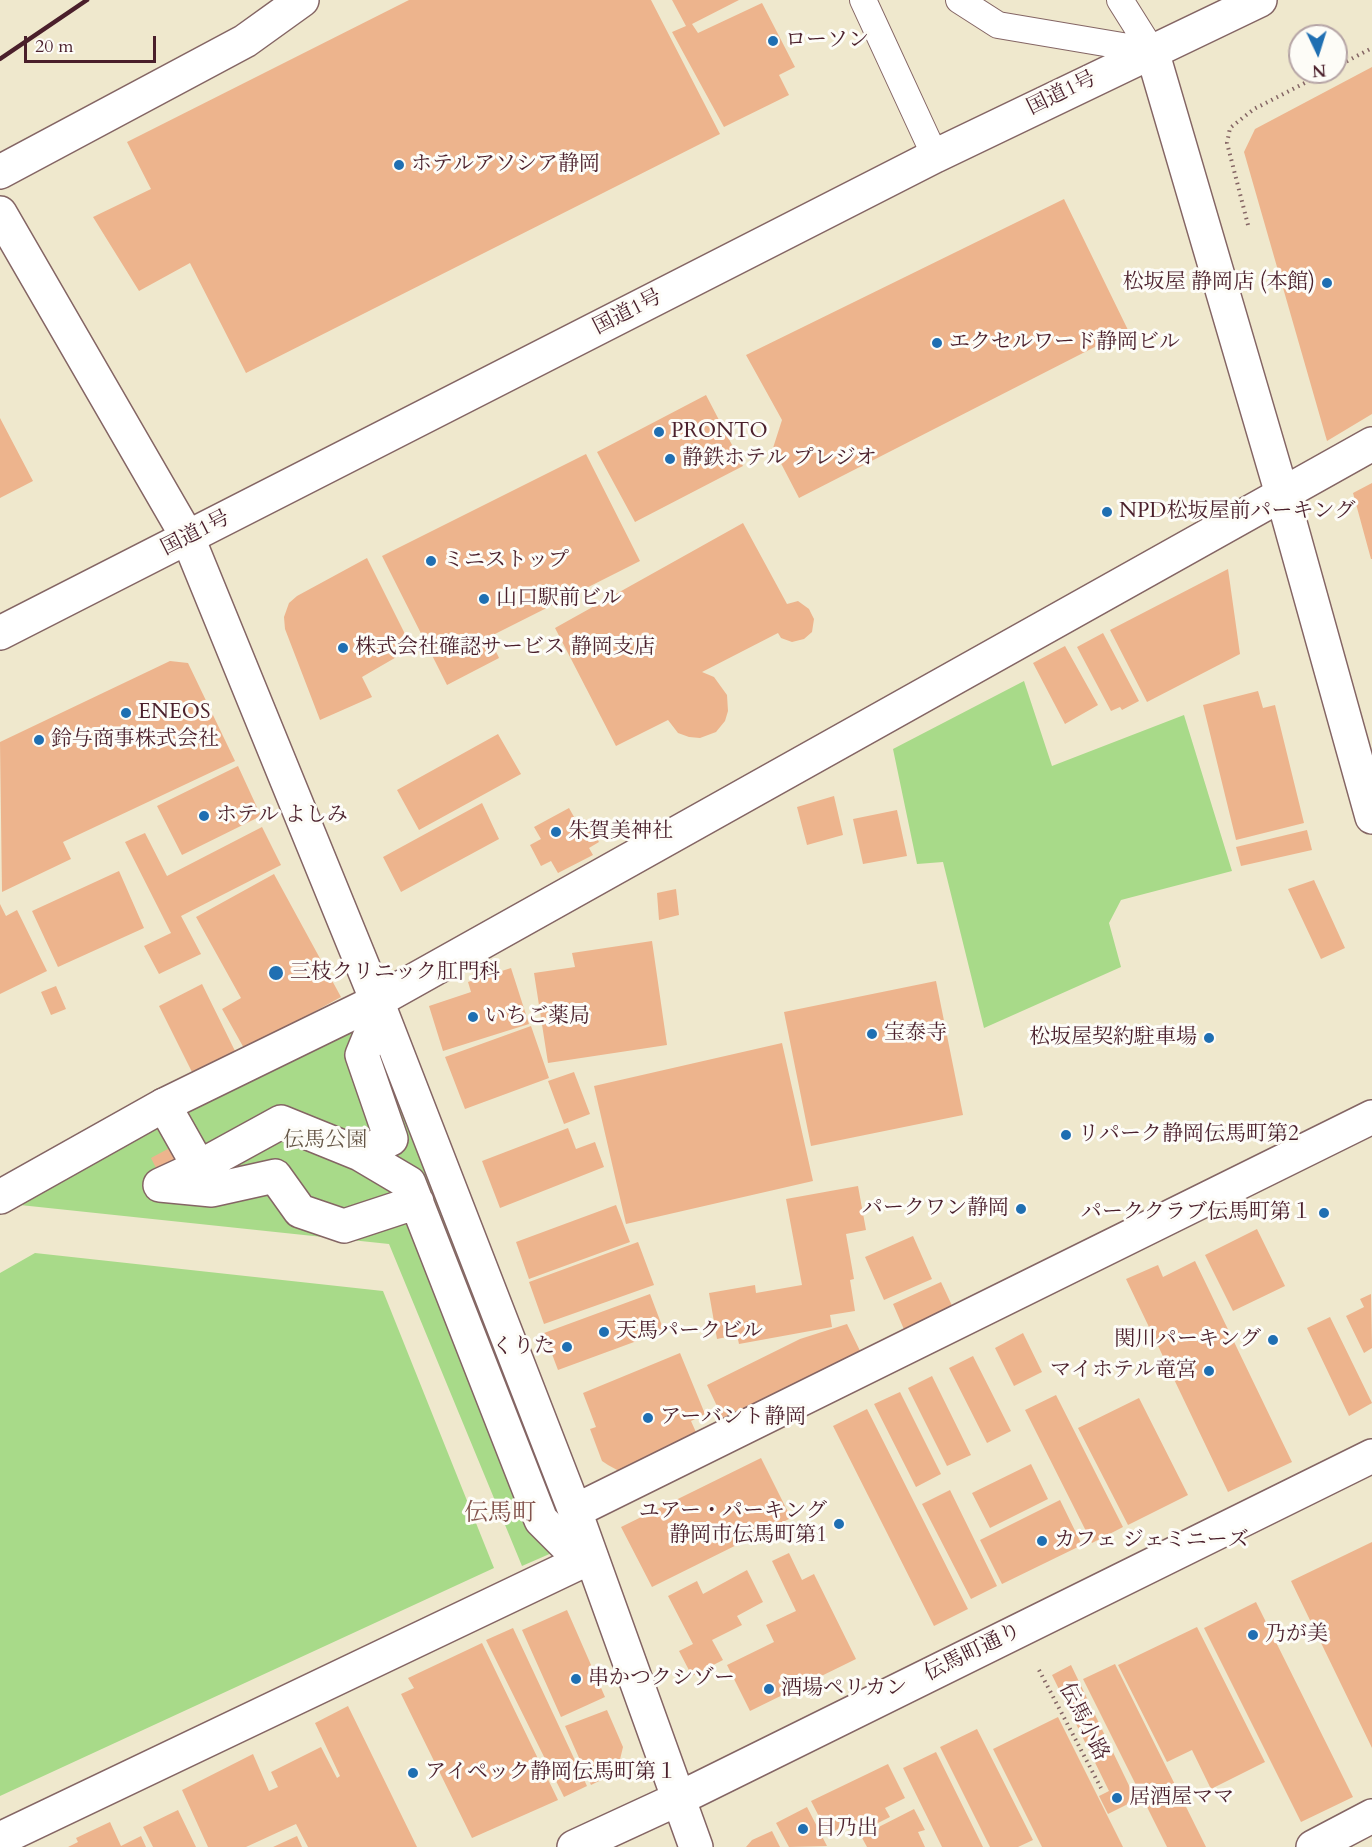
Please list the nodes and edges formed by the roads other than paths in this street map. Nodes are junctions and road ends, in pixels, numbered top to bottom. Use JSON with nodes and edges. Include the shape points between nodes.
{"nodes":[{"id":1,"x":302,"y":0,"type":"edge"},
{"id":2,"x":863,"y":0,"type":"edge"},
{"id":3,"x":959,"y":0,"type":"edge"},
{"id":4,"x":1120,"y":0,"type":"edge"},
{"id":5,"x":1260,"y":0,"type":"edge"},
{"id":6,"x":1152,"y":51,"type":"junction"},
{"id":7,"x":935,"y":156,"type":"junction"},
{"id":8,"x":0,"y":172,"type":"edge"},
{"id":9,"x":0,"y":213,"type":"edge"},
{"id":10,"x":1372,"y":444,"type":"edge"},
{"id":11,"x":1282,"y":494,"type":"junction"},
{"id":12,"x":188,"y":538,"type":"junction"},
{"id":13,"x":0,"y":633,"type":"edge"},
{"id":14,"x":1370,"y":804,"type":"edge"},
{"id":15,"x":379,"y":1006,"type":"junction"},
{"id":16,"x":164,"y":1105,"type":"junction"},
{"id":17,"x":1372,"y":1117,"type":"edge"},
{"id":18,"x":360,"y":1154,"type":"junction"},
{"id":19,"x":199,"y":1167,"type":"junction"},
{"id":20,"x":0,"y":1197,"type":"edge"},
{"id":21,"x":417,"y":1202,"type":"junction"},
{"id":22,"x":1372,"y":1456,"type":"edge"},
{"id":23,"x":575,"y":1511,"type":"junction"},
{"id":24,"x":587,"y":1559,"type":"junction"},
{"id":25,"x":678,"y":1799,"type":"junction"},
{"id":26,"x":1372,"y":1816,"type":"edge"},
{"id":27,"x":0,"y":1839,"type":"edge"},
{"id":28,"x":574,"y":1847,"type":"edge"},
{"id":29,"x":696,"y":1847,"type":"edge"},
{"id":30,"x":1313,"y":1847,"type":"edge"}],
"edges":[{"from":1,"to":8,"type":"main road","via":[[245,41]]},
{"from":2,"to":7,"type":"lane"},
{"from":3,"to":6,"type":"lane","via":[[998,25]]},
{"from":4,"to":6,"type":"lane"},
{"from":5,"to":6,"type":"main road","name":"国道1号"},
{"from":6,"to":7,"type":"main road","name":"国道1号"},
{"from":6,"to":11,"type":"main road"},
{"from":7,"to":12,"type":"main road","name":"国道1号"},
{"from":9,"to":12,"type":"main road"},
{"from":10,"to":11,"type":"main road"},
{"from":11,"to":14,"type":"main road"},
{"from":11,"to":15,"type":"main road"},
{"from":12,"to":13,"type":"main road","name":"国道1号"},
{"from":12,"to":15,"type":"main road"},
{"from":15,"to":16,"type":"main road"},
{"from":15,"to":18,"type":"main road","via":[[362,1055],[391,1139]]},
{"from":15,"to":23,"type":"main road"},
{"from":16,"to":19,"type":"main road"},
{"from":16,"to":20,"type":"main road"},
{"from":17,"to":23,"type":"main road"},
{"from":18,"to":19,"type":"main road","via":[[281,1122]]},
{"from":18,"to":21,"type":"main road","via":[[409,1183]]},
{"from":19,"to":21,"type":"main road","via":[[160,1185],[212,1190],[275,1176],[300,1211],[344,1226]]},
{"from":21,"to":24,"type":"main road","via":[[541,1520]]},
{"from":22,"to":25,"type":"main road","name":"伝馬町通り"},
{"from":23,"to":24,"type":"main road"},
{"from":24,"to":25,"type":"main road"},
{"from":24,"to":27,"type":"main road"},
{"from":25,"to":28,"type":"main road","name":"伝馬町通り"},
{"from":25,"to":29,"type":"main road"},
{"from":26,"to":30,"type":"main road"}]}
